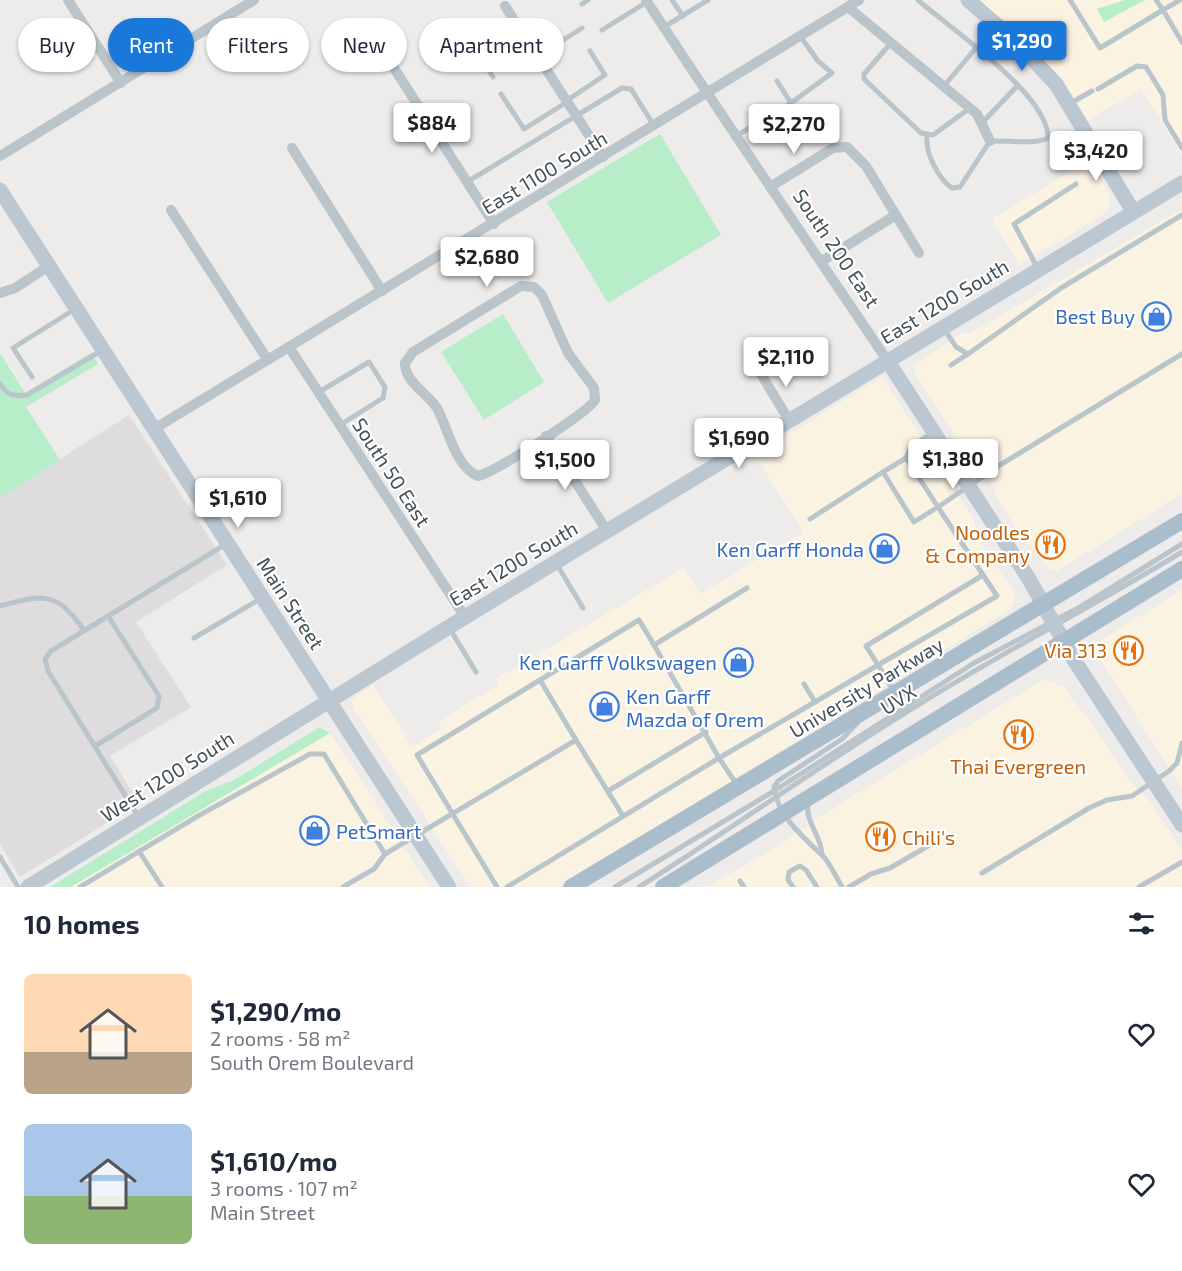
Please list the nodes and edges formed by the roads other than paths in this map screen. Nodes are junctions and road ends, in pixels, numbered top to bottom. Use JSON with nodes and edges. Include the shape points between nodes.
{"nodes":[{"id":1,"x":68,"y":0,"type":"edge"},
{"id":2,"x":254,"y":0,"type":"edge"},
{"id":3,"x":672,"y":0,"type":"edge"},
{"id":4,"x":708,"y":0,"type":"edge"},
{"id":5,"x":859,"y":0,"type":"edge"},
{"id":6,"x":918,"y":0,"type":"edge"},
{"id":7,"x":968,"y":0,"type":"edge"},
{"id":8,"x":1070,"y":0,"type":"edge"},
{"id":9,"x":1156,"y":0,"type":"edge"},
{"id":10,"x":1180,"y":0,"type":"edge"},
{"id":11,"x":647,"y":1,"type":"edge"},
{"id":12,"x":506,"y":3,"type":"edge"},
{"id":13,"x":848,"y":7,"type":"junction"},
{"id":14,"x":1163,"y":10,"type":"junction"},
{"id":15,"x":683,"y":16,"type":"junction"},
{"id":16,"x":514,"y":18,"type":"edge"},
{"id":17,"x":664,"y":27,"type":"junction"},
{"id":18,"x":582,"y":28,"type":"dead end"},
{"id":19,"x":602,"y":30,"type":"dead end"},
{"id":20,"x":800,"y":36,"type":"junction"},
{"id":21,"x":564,"y":39,"type":"edge"},
{"id":22,"x":1182,"y":42,"type":"edge"},
{"id":23,"x":891,"y":43,"type":"junction"},
{"id":24,"x":975,"y":49,"type":"junction"},
{"id":25,"x":590,"y":51,"type":"dead end"},
{"id":26,"x":397,"y":72,"type":"edge"},
{"id":27,"x":490,"y":72,"type":"edge"},
{"id":28,"x":548,"y":72,"type":"edge"},
{"id":29,"x":493,"y":77,"type":"dead end"},
{"id":30,"x":777,"y":81,"type":"dead end"},
{"id":31,"x":121,"y":83,"type":"junction"},
{"id":32,"x":1018,"y":85,"type":"junction"},
{"id":33,"x":944,"y":86,"type":"junction"},
{"id":34,"x":501,"y":94,"type":"dead end"},
{"id":35,"x":707,"y":94,"type":"junction"},
{"id":36,"x":567,"y":101,"type":"junction"},
{"id":37,"x":792,"y":103,"type":"junction"},
{"id":38,"x":1068,"y":105,"type":"junction"},
{"id":39,"x":970,"y":108,"type":"junction"},
{"id":40,"x":576,"y":116,"type":"junction"},
{"id":41,"x":982,"y":123,"type":"junction"},
{"id":42,"x":654,"y":126,"type":"junction"},
{"id":43,"x":927,"y":136,"type":"junction"},
{"id":44,"x":735,"y":137,"type":"junction"},
{"id":45,"x":990,"y":141,"type":"junction"},
{"id":46,"x":292,"y":148,"type":"dead end"},
{"id":47,"x":1182,"y":148,"type":"edge"},
{"id":48,"x":0,"y":156,"type":"edge"},
{"id":49,"x":603,"y":157,"type":"junction"},
{"id":50,"x":467,"y":182,"type":"junction"},
{"id":51,"x":1182,"y":183,"type":"edge"},
{"id":52,"x":1076,"y":184,"type":"dead end"},
{"id":53,"x":770,"y":187,"type":"junction"},
{"id":54,"x":0,"y":189,"type":"edge"},
{"id":55,"x":171,"y":210,"type":"dead end"},
{"id":56,"x":1133,"y":211,"type":"junction"},
{"id":57,"x":896,"y":215,"type":"junction"},
{"id":58,"x":1182,"y":215,"type":"edge"},
{"id":59,"x":494,"y":224,"type":"junction"},
{"id":60,"x":919,"y":253,"type":"dead end"},
{"id":61,"x":822,"y":261,"type":"junction"},
{"id":62,"x":49,"y":266,"type":"junction"},
{"id":63,"x":1038,"y":269,"type":"junction"},
{"id":64,"x":381,"y":291,"type":"junction"},
{"id":65,"x":0,"y":293,"type":"edge"},
{"id":66,"x":76,"y":308,"type":"junction"},
{"id":67,"x":943,"y":326,"type":"junction"},
{"id":68,"x":289,"y":346,"type":"junction"},
{"id":69,"x":103,"y":349,"type":"junction"},
{"id":70,"x":968,"y":354,"type":"junction"},
{"id":71,"x":1182,"y":354,"type":"edge"},
{"id":72,"x":267,"y":359,"type":"junction"},
{"id":73,"x":887,"y":360,"type":"junction"},
{"id":74,"x":951,"y":365,"type":"dead end"},
{"id":75,"x":759,"y":371,"type":"dead end"},
{"id":76,"x":32,"y":377,"type":"dead end"},
{"id":77,"x":0,"y":384,"type":"edge"},
{"id":78,"x":319,"y":392,"type":"junction"},
{"id":79,"x":789,"y":420,"type":"junction"},
{"id":80,"x":340,"y":425,"type":"junction"},
{"id":81,"x":154,"y":429,"type":"junction"},
{"id":82,"x":934,"y":432,"type":"junction"},
{"id":83,"x":546,"y":436,"type":"junction"},
{"id":84,"x":906,"y":458,"type":"junction"},
{"id":85,"x":883,"y":472,"type":"junction"},
{"id":86,"x":969,"y":485,"type":"junction"},
{"id":87,"x":938,"y":507,"type":"junction"},
{"id":88,"x":810,"y":519,"type":"dead end"},
{"id":89,"x":1182,"y":521,"type":"edge"},
{"id":90,"x":607,"y":531,"type":"junction"},
{"id":91,"x":227,"y":543,"type":"junction"},
{"id":92,"x":1182,"y":544,"type":"edge"},
{"id":93,"x":1182,"y":552,"type":"edge"},
{"id":94,"x":555,"y":562,"type":"junction"},
{"id":95,"x":1182,"y":569,"type":"edge"},
{"id":96,"x":983,"y":575,"type":"junction"},
{"id":97,"x":747,"y":588,"type":"dead end"},
{"id":98,"x":263,"y":598,"type":"junction"},
{"id":99,"x":1044,"y":605,"type":"junction"},
{"id":100,"x":0,"y":606,"type":"edge"},
{"id":101,"x":583,"y":608,"type":"dead end"},
{"id":102,"x":108,"y":616,"type":"junction"},
{"id":103,"x":465,"y":617,"type":"junction"},
{"id":104,"x":448,"y":627,"type":"junction"},
{"id":105,"x":1057,"y":629,"type":"junction"},
{"id":106,"x":84,"y":630,"type":"junction"},
{"id":107,"x":194,"y":638,"type":"dead end"},
{"id":108,"x":654,"y":645,"type":"junction"},
{"id":109,"x":878,"y":666,"type":"junction"},
{"id":110,"x":476,"y":672,"type":"dead end"},
{"id":111,"x":540,"y":680,"type":"junction"},
{"id":112,"x":804,"y":684,"type":"dead end"},
{"id":113,"x":895,"y":694,"type":"junction"},
{"id":114,"x":329,"y":702,"type":"junction"},
{"id":115,"x":815,"y":702,"type":"junction"},
{"id":116,"x":863,"y":714,"type":"junction"},
{"id":117,"x":706,"y":732,"type":"junction"},
{"id":118,"x":576,"y":740,"type":"junction"},
{"id":119,"x":1182,"y":743,"type":"edge"},
{"id":120,"x":95,"y":746,"type":"junction"},
{"id":121,"x":719,"y":758,"type":"junction"},
{"id":122,"x":1153,"y":782,"type":"junction"},
{"id":123,"x":739,"y":787,"type":"junction"},
{"id":124,"x":774,"y":790,"type":"junction"},
{"id":125,"x":608,"y":791,"type":"junction"},
{"id":126,"x":811,"y":795,"type":"junction"},
{"id":127,"x":780,"y":805,"type":"junction"},
{"id":128,"x":453,"y":815,"type":"junction"},
{"id":129,"x":623,"y":816,"type":"junction"},
{"id":130,"x":1180,"y":818,"type":"edge"},
{"id":131,"x":139,"y":819,"type":"junction"},
{"id":132,"x":417,"y":837,"type":"junction"},
{"id":133,"x":928,"y":846,"type":"dead end"},
{"id":134,"x":139,"y":851,"type":"junction"},
{"id":135,"x":385,"y":854,"type":"junction"},
{"id":136,"x":822,"y":855,"type":"junction"},
{"id":137,"x":0,"y":857,"type":"edge"},
{"id":138,"x":1182,"y":862,"type":"edge"},
{"id":139,"x":982,"y":873,"type":"dead end"},
{"id":140,"x":740,"y":881,"type":"dead end"},
{"id":141,"x":18,"y":887,"type":"edge"},
{"id":142,"x":28,"y":887,"type":"edge"},
{"id":143,"x":80,"y":887,"type":"edge"},
{"id":144,"x":162,"y":887,"type":"edge"},
{"id":145,"x":343,"y":887,"type":"edge"},
{"id":146,"x":449,"y":887,"type":"edge"},
{"id":147,"x":497,"y":887,"type":"edge"},
{"id":148,"x":507,"y":887,"type":"edge"},
{"id":149,"x":572,"y":887,"type":"edge"},
{"id":150,"x":615,"y":887,"type":"edge"},
{"id":151,"x":639,"y":887,"type":"edge"},
{"id":152,"x":663,"y":887,"type":"edge"},
{"id":153,"x":744,"y":887,"type":"edge"},
{"id":154,"x":793,"y":887,"type":"edge"},
{"id":155,"x":817,"y":887,"type":"edge"},
{"id":156,"x":842,"y":887,"type":"edge"},
{"id":157,"x":849,"y":887,"type":"edge"},
{"id":158,"x":1139,"y":887,"type":"edge"}],
"edges":[{"from":1,"to":31,"type":"street"},
{"from":2,"to":31,"type":"street"},
{"from":3,"to":15,"type":"lane"},
{"from":4,"to":15,"type":"lane"},
{"from":5,"to":13,"type":"street","name":"East 1100 South"},
{"from":6,"to":24,"type":"lane"},
{"from":7,"to":38,"type":"street","via":[[1034,60],[1056,84]]},
{"from":8,"to":14,"type":"lane","via":[[1100,48]]},
{"from":9,"to":14,"type":"lane"},
{"from":10,"to":14,"type":"lane"},
{"from":11,"to":17,"type":"street","name":"South 200 East"},
{"from":11,"to":19,"type":"lane"},
{"from":12,"to":16,"type":"street"},
{"from":13,"to":20,"type":"street","name":"East 1100 South"},
{"from":13,"to":23,"type":"street"},
{"from":14,"to":22,"type":"lane"},
{"from":15,"to":17,"type":"lane"},
{"from":17,"to":35,"type":"street","name":"South 200 East"},
{"from":18,"to":21,"type":"lane"},
{"from":20,"to":35,"type":"street","name":"East 1100 South"},
{"from":20,"to":37,"type":"lane","via":[[832,73]]},
{"from":23,"to":33,"type":"street"},
{"from":23,"to":43,"type":"lane","via":[[864,79]]},
{"from":24,"to":32,"type":"lane"},
{"from":24,"to":33,"type":"lane"},
{"from":25,"to":36,"type":"lane","via":[[605,75]]},
{"from":26,"to":50,"type":"street"},
{"from":27,"to":29,"type":"lane"},
{"from":28,"to":36,"type":"street"},
{"from":30,"to":37,"type":"lane"},
{"from":31,"to":48,"type":"street"},
{"from":32,"to":41,"type":"lane"},
{"from":32,"to":45,"type":"lane","via":[[1042,113],[1048,138],[1040,142]]},
{"from":33,"to":39,"type":"street"},
{"from":34,"to":36,"type":"lane","via":[[524,129]]},
{"from":35,"to":42,"type":"street","name":"East 1100 South"},
{"from":35,"to":44,"type":"street","name":"South 200 East"},
{"from":36,"to":40,"type":"street"},
{"from":37,"to":44,"type":"lane"},
{"from":38,"to":47,"type":"lane","via":[[1142,64],[1163,95],[1166,120]]},
{"from":38,"to":56,"type":"street"},
{"from":39,"to":41,"type":"street"},
{"from":39,"to":43,"type":"lane"},
{"from":40,"to":42,"type":"lane","via":[[622,87],[627,88]]},
{"from":40,"to":49,"type":"street"},
{"from":40,"to":50,"type":"lane"},
{"from":41,"to":45,"type":"street"},
{"from":42,"to":49,"type":"street","name":"East 1100 South"},
{"from":43,"to":45,"type":"lane","via":[[928,153],[952,188],[960,187]]},
{"from":44,"to":53,"type":"street","name":"South 200 East"},
{"from":46,"to":64,"type":"street"},
{"from":49,"to":59,"type":"street","name":"East 1100 South"},
{"from":50,"to":59,"type":"street"},
{"from":51,"to":56,"type":"street","name":"East 1200 South"},
{"from":52,"to":63,"type":"lane","via":[[1014,224]]},
{"from":53,"to":57,"type":"street","via":[[833,148],[846,147],[860,158]]},
{"from":53,"to":61,"type":"street","name":"South 200 East"},
{"from":54,"to":62,"type":"street","name":"Main Street"},
{"from":55,"to":72,"type":"street"},
{"from":56,"to":63,"type":"street","name":"East 1200 South"},
{"from":57,"to":60,"type":"street"},
{"from":57,"to":61,"type":"street"},
{"from":58,"to":70,"type":"lane","via":[[1061,288]]},
{"from":59,"to":64,"type":"street","name":"East 1100 South"},
{"from":61,"to":73,"type":"street","name":"South 200 East"},
{"from":62,"to":65,"type":"street"},
{"from":62,"to":66,"type":"street","name":"Main Street"},
{"from":63,"to":67,"type":"street","name":"East 1200 South"},
{"from":64,"to":68,"type":"street","name":"East 1100 South"},
{"from":66,"to":69,"type":"street","name":"Main Street"},
{"from":66,"to":76,"type":"lane","via":[[13,348]]},
{"from":67,"to":70,"type":"lane","via":[[956,347]]},
{"from":67,"to":73,"type":"street","name":"East 1200 South"},
{"from":68,"to":72,"type":"street","name":"East 1100 South"},
{"from":68,"to":78,"type":"street","name":"South 50 East"},
{"from":69,"to":77,"type":"lane","via":[[27,396],[16,397]]},
{"from":69,"to":81,"type":"street","name":"Main Street"},
{"from":70,"to":74,"type":"lane"},
{"from":71,"to":86,"type":"lane"},
{"from":72,"to":81,"type":"street","name":"East 1100 South"},
{"from":73,"to":79,"type":"street","name":"East 1200 South"},
{"from":73,"to":82,"type":"street","name":"South 200 East"},
{"from":75,"to":79,"type":"street"},
{"from":78,"to":80,"type":"street","name":"South 50 East"},
{"from":78,"to":80,"type":"lane","via":[[369,362],[385,387],[383,398]]},
{"from":79,"to":90,"type":"street","name":"East 1200 South"},
{"from":80,"to":103,"type":"street","name":"South 50 East"},
{"from":81,"to":91,"type":"street","name":"Main Street"},
{"from":82,"to":84,"type":"lane","via":[[910,447]]},
{"from":82,"to":86,"type":"street","name":"South 200 East"},
{"from":83,"to":83,"type":"street","via":[[589,408],[595,394],[568,353],[542,295],[534,287],[511,290],[407,358],[407,372],[433,402],[455,448],[473,474],[496,468]]},
{"from":83,"to":90,"type":"street"},
{"from":84,"to":85,"type":"lane"},
{"from":84,"to":87,"type":"lane"},
{"from":85,"to":87,"type":"lane","via":[[914,522]]},
{"from":85,"to":88,"type":"lane"},
{"from":86,"to":87,"type":"lane"},
{"from":86,"to":99,"type":"street","name":"South 200 East"},
{"from":87,"to":96,"type":"lane"},
{"from":89,"to":99,"type":"main road","name":"University Parkway"},
{"from":90,"to":94,"type":"street","name":"East 1200 South"},
{"from":91,"to":98,"type":"street","name":"Main Street"},
{"from":91,"to":102,"type":"lane"},
{"from":92,"to":105,"type":"lane"},
{"from":93,"to":105,"type":"lane","name":"UVX"},
{"from":94,"to":101,"type":"lane"},
{"from":94,"to":103,"type":"street","name":"East 1200 South"},
{"from":95,"to":105,"type":"main road"},
{"from":96,"to":109,"type":"lane","via":[[866,646]]},
{"from":96,"to":109,"type":"lane","via":[[997,596]]},
{"from":97,"to":108,"type":"lane"},
{"from":98,"to":107,"type":"lane"},
{"from":98,"to":114,"type":"street","name":"Main Street"},
{"from":99,"to":105,"type":"street","name":"South 200 East"},
{"from":99,"to":113,"type":"main road","name":"University Parkway"},
{"from":100,"to":106,"type":"lane","via":[[54,599],[70,611]]},
{"from":102,"to":106,"type":"lane"},
{"from":102,"to":120,"type":"lane","via":[[159,696],[157,708]]},
{"from":103,"to":104,"type":"street","name":"East 1200 South"},
{"from":104,"to":110,"type":"lane"},
{"from":104,"to":114,"type":"street","name":"East 1200 South"},
{"from":105,"to":122,"type":"street","name":"South 200 East"},
{"from":105,"to":124,"type":"lane","via":[[974,663]]},
{"from":105,"to":126,"type":"main road"},
{"from":105,"to":127,"type":"lane","name":"UVX","via":[[1008,650],[895,719]]},
{"from":106,"to":120,"type":"lane","via":[[45,659],[48,671]]},
{"from":108,"to":111,"type":"lane","via":[[639,620]]},
{"from":108,"to":117,"type":"lane"},
{"from":109,"to":113,"type":"lane"},
{"from":109,"to":115,"type":"lane"},
{"from":111,"to":118,"type":"lane"},
{"from":111,"to":128,"type":"lane","via":[[417,756]]},
{"from":112,"to":115,"type":"lane"},
{"from":113,"to":116,"type":"main road","name":"University Parkway"},
{"from":114,"to":131,"type":"street","name":"West 1200 South"},
{"from":114,"to":132,"type":"street","name":"Main Street"},
{"from":115,"to":121,"type":"lane"},
{"from":116,"to":123,"type":"main road","name":"University Parkway"},
{"from":116,"to":124,"type":"lane","via":[[842,739],[778,781]]},
{"from":117,"to":121,"type":"lane"},
{"from":117,"to":125,"type":"lane"},
{"from":118,"to":125,"type":"lane"},
{"from":118,"to":128,"type":"lane"},
{"from":119,"to":122,"type":"lane","via":[[1177,763]]},
{"from":120,"to":131,"type":"lane"},
{"from":121,"to":123,"type":"lane"},
{"from":121,"to":129,"type":"lane"},
{"from":122,"to":130,"type":"street","name":"South 200 East"},
{"from":122,"to":139,"type":"lane","via":[[1132,796],[1089,808]]},
{"from":123,"to":149,"type":"main road","name":"University Parkway"},
{"from":124,"to":127,"type":"lane"},
{"from":124,"to":150,"type":"lane"},
{"from":125,"to":129,"type":"lane"},
{"from":126,"to":127,"type":"main road"},
{"from":126,"to":136,"type":"lane","via":[[807,812]]},
{"from":127,"to":136,"type":"lane","via":[[805,841]]},
{"from":127,"to":151,"type":"lane","name":"UVX"},
{"from":127,"to":152,"type":"main road"},
{"from":128,"to":132,"type":"lane"},
{"from":128,"to":147,"type":"lane"},
{"from":129,"to":148,"type":"lane"},
{"from":131,"to":142,"type":"street","name":"West 1200 South"},
{"from":132,"to":135,"type":"lane"},
{"from":132,"to":146,"type":"street","name":"Main Street"},
{"from":133,"to":157,"type":"lane"},
{"from":134,"to":135,"type":"lane","via":[[310,754],[324,754]]},
{"from":134,"to":143,"type":"lane"},
{"from":134,"to":144,"type":"lane"},
{"from":135,"to":145,"type":"lane","via":[[374,869]]},
{"from":136,"to":156,"type":"lane"},
{"from":137,"to":141,"type":"lane"},
{"from":138,"to":158,"type":"lane"},
{"from":140,"to":153,"type":"lane"},
{"from":154,"to":155,"type":"lane","via":[[788,880],[789,872],[800,866]]}]}
